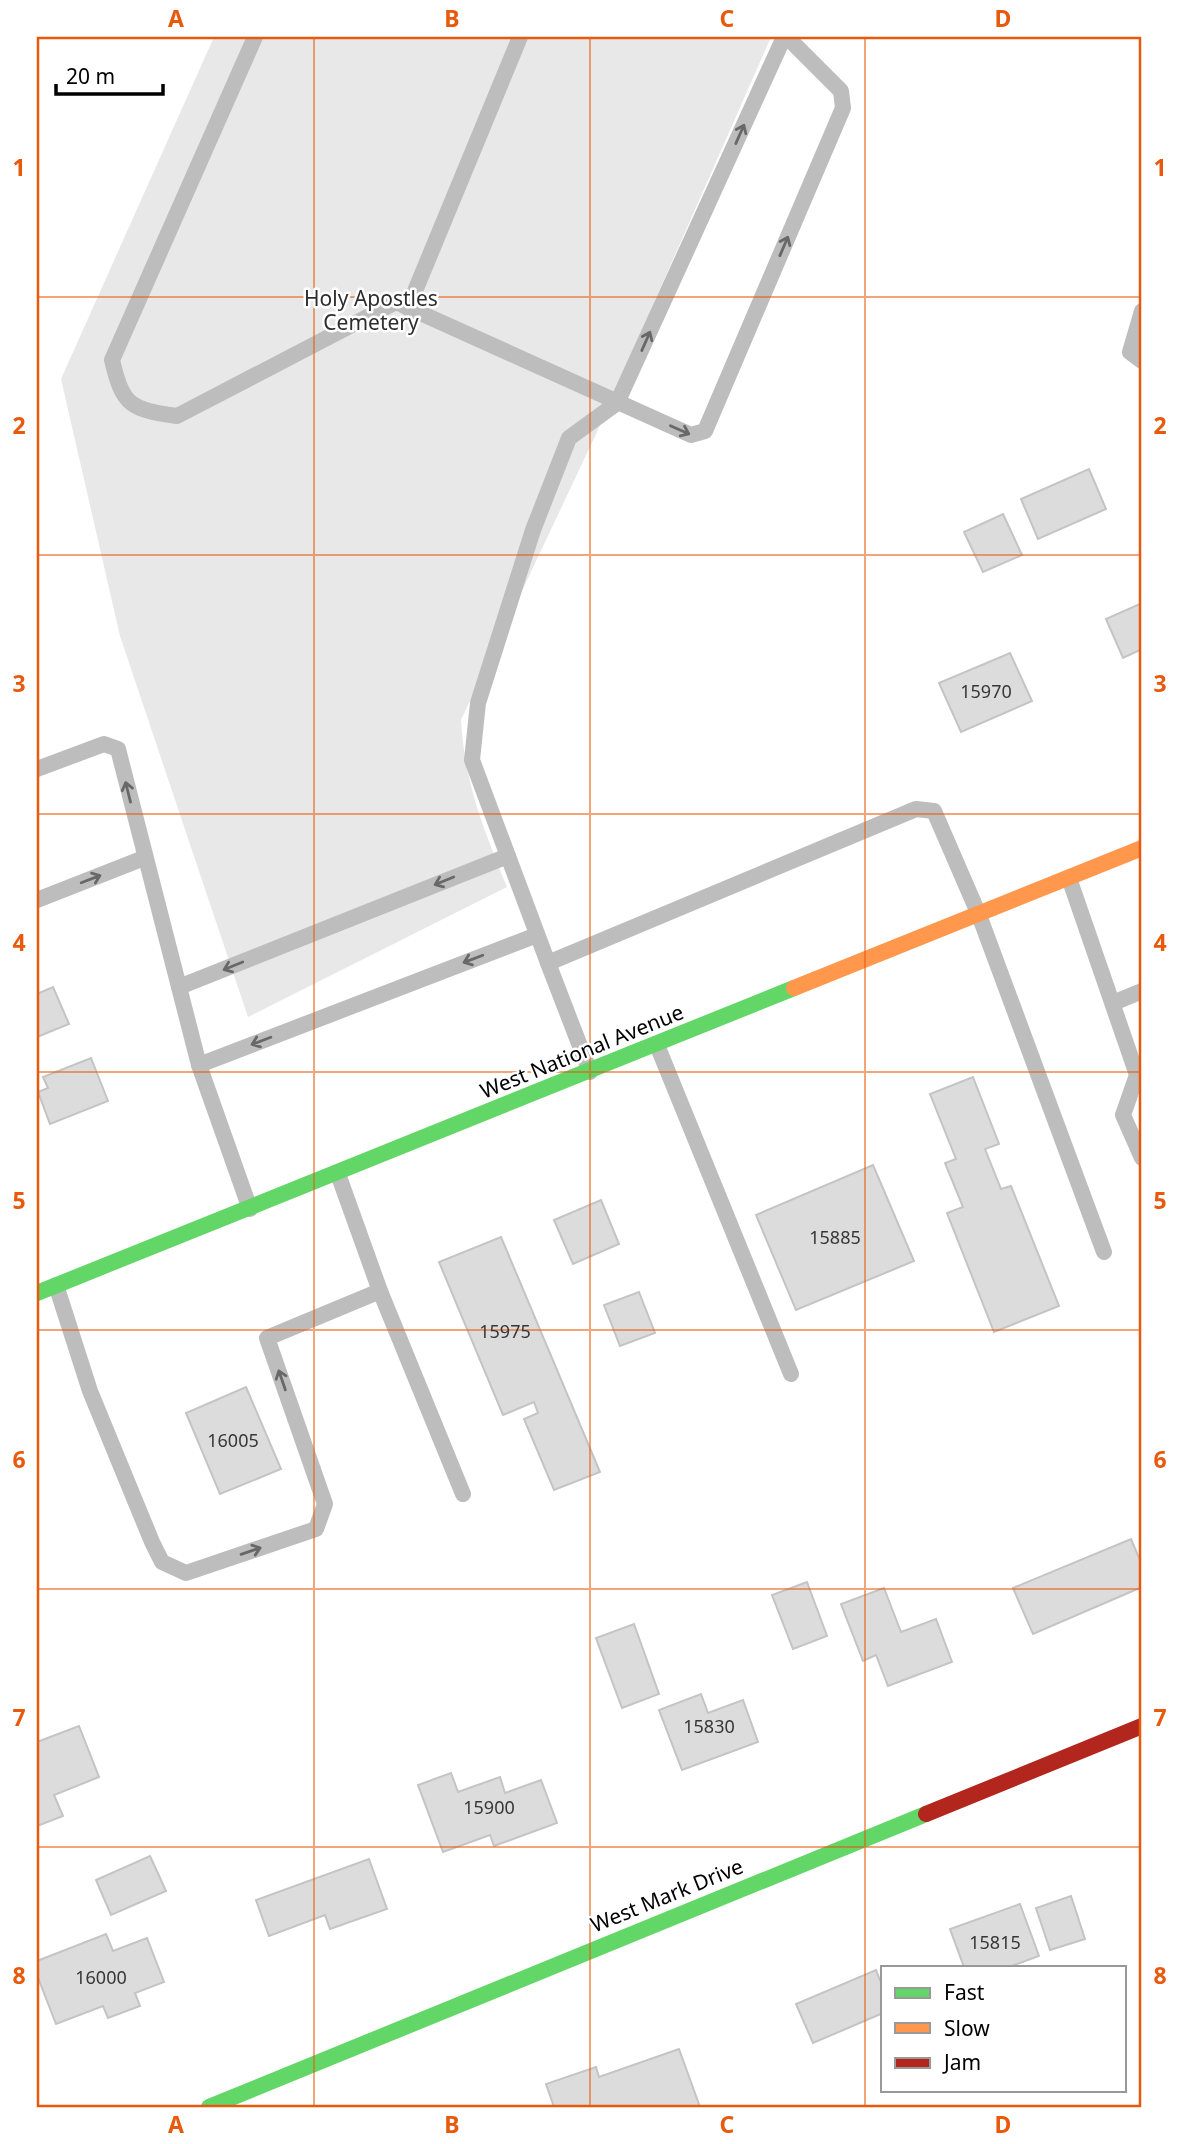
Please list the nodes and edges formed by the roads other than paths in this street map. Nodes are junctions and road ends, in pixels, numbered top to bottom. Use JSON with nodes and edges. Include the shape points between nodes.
{"nodes":[{"id":1,"x":255,"y":37,"type":"edge"},
{"id":2,"x":520,"y":37,"type":"edge"},
{"id":3,"x":786,"y":37,"type":"edge"},
{"id":4,"x":408,"y":308,"type":"junction"},
{"id":5,"x":1142,"y":311,"type":"edge"},
{"id":6,"x":1142,"y":360,"type":"edge"},
{"id":7,"x":618,"y":403,"type":"junction"},
{"id":8,"x":37,"y":769,"type":"edge"},
{"id":9,"x":1142,"y":848,"type":"edge"},
{"id":10,"x":508,"y":856,"type":"junction"},
{"id":11,"x":144,"y":858,"type":"junction"},
{"id":12,"x":1069,"y":878,"type":"junction"},
{"id":13,"x":37,"y":900,"type":"edge"},
{"id":14,"x":979,"y":915,"type":"junction"},
{"id":15,"x":537,"y":934,"type":"junction"},
{"id":16,"x":548,"y":963,"type":"junction"},
{"id":17,"x":179,"y":987,"type":"junction"},
{"id":18,"x":1142,"y":991,"type":"edge"},
{"id":19,"x":1113,"y":1003,"type":"junction"},
{"id":20,"x":657,"y":1045,"type":"junction"},
{"id":21,"x":199,"y":1065,"type":"junction"},
{"id":22,"x":590,"y":1072,"type":"junction"},
{"id":23,"x":1142,"y":1158,"type":"edge"},
{"id":24,"x":338,"y":1174,"type":"junction"},
{"id":25,"x":250,"y":1210,"type":"junction"},
{"id":26,"x":1104,"y":1252,"type":"dead end"},
{"id":27,"x":56,"y":1285,"type":"junction"},
{"id":28,"x":380,"y":1291,"type":"junction"},
{"id":29,"x":37,"y":1293,"type":"edge"},
{"id":30,"x":791,"y":1374,"type":"dead end"},
{"id":31,"x":463,"y":1494,"type":"dead end"},
{"id":32,"x":1142,"y":1726,"type":"edge"},
{"id":33,"x":209,"y":2107,"type":"edge"}],
"edges":[{"from":1,"to":4,"type":"lane","via":[[112,360],[119,392],[141,411],[177,416],[396,302]]},
{"from":2,"to":4,"type":"lane"},
{"from":7,"to":3,"type":"lane","one_way":true},
{"from":7,"to":3,"type":"lane","one_way":true,"via":[[691,435],[705,431],[843,108],[841,91]]},
{"from":4,"to":7,"type":"lane"},
{"from":5,"to":6,"type":"lane","via":[[1130,352]]},
{"from":7,"to":10,"type":"lane","via":[[569,438],[533,530],[478,703],[472,760]]},
{"from":11,"to":8,"type":"lane","one_way":true,"via":[[118,749],[104,744]]},
{"from":9,"to":12,"type":"main road","name":"West National Avenue"},
{"from":10,"to":15,"type":"lane"},
{"from":10,"to":17,"type":"lane","one_way":true},
{"from":13,"to":11,"type":"lane","one_way":true},
{"from":11,"to":17,"type":"lane"},
{"from":12,"to":14,"type":"main road","name":"West National Avenue"},
{"from":12,"to":19,"type":"lane"},
{"from":14,"to":16,"type":"lane","via":[[934,811],[916,809]]},
{"from":14,"to":20,"type":"main road","name":"West National Avenue"},
{"from":14,"to":26,"type":"lane"},
{"from":15,"to":16,"type":"lane"},
{"from":15,"to":21,"type":"lane","one_way":true},
{"from":16,"to":22,"type":"lane"},
{"from":17,"to":21,"type":"lane"},
{"from":18,"to":19,"type":"lane"},
{"from":19,"to":23,"type":"lane","via":[[1137,1075],[1124,1115]]},
{"from":20,"to":22,"type":"main road","name":"West National Avenue"},
{"from":20,"to":30,"type":"lane"},
{"from":21,"to":25,"type":"lane"},
{"from":22,"to":24,"type":"main road","name":"West National Avenue"},
{"from":24,"to":25,"type":"main road","name":"West National Avenue"},
{"from":24,"to":28,"type":"lane"},
{"from":25,"to":27,"type":"main road","name":"West National Avenue"},
{"from":27,"to":28,"type":"lane","one_way":true,"via":[[90,1391],[152,1542],[162,1562],[186,1573],[316,1529],[325,1504],[267,1338]]},
{"from":27,"to":29,"type":"main road","name":"West National Avenue"},
{"from":28,"to":31,"type":"lane"},
{"from":32,"to":33,"type":"main road","name":"West Mark Drive"}]}
